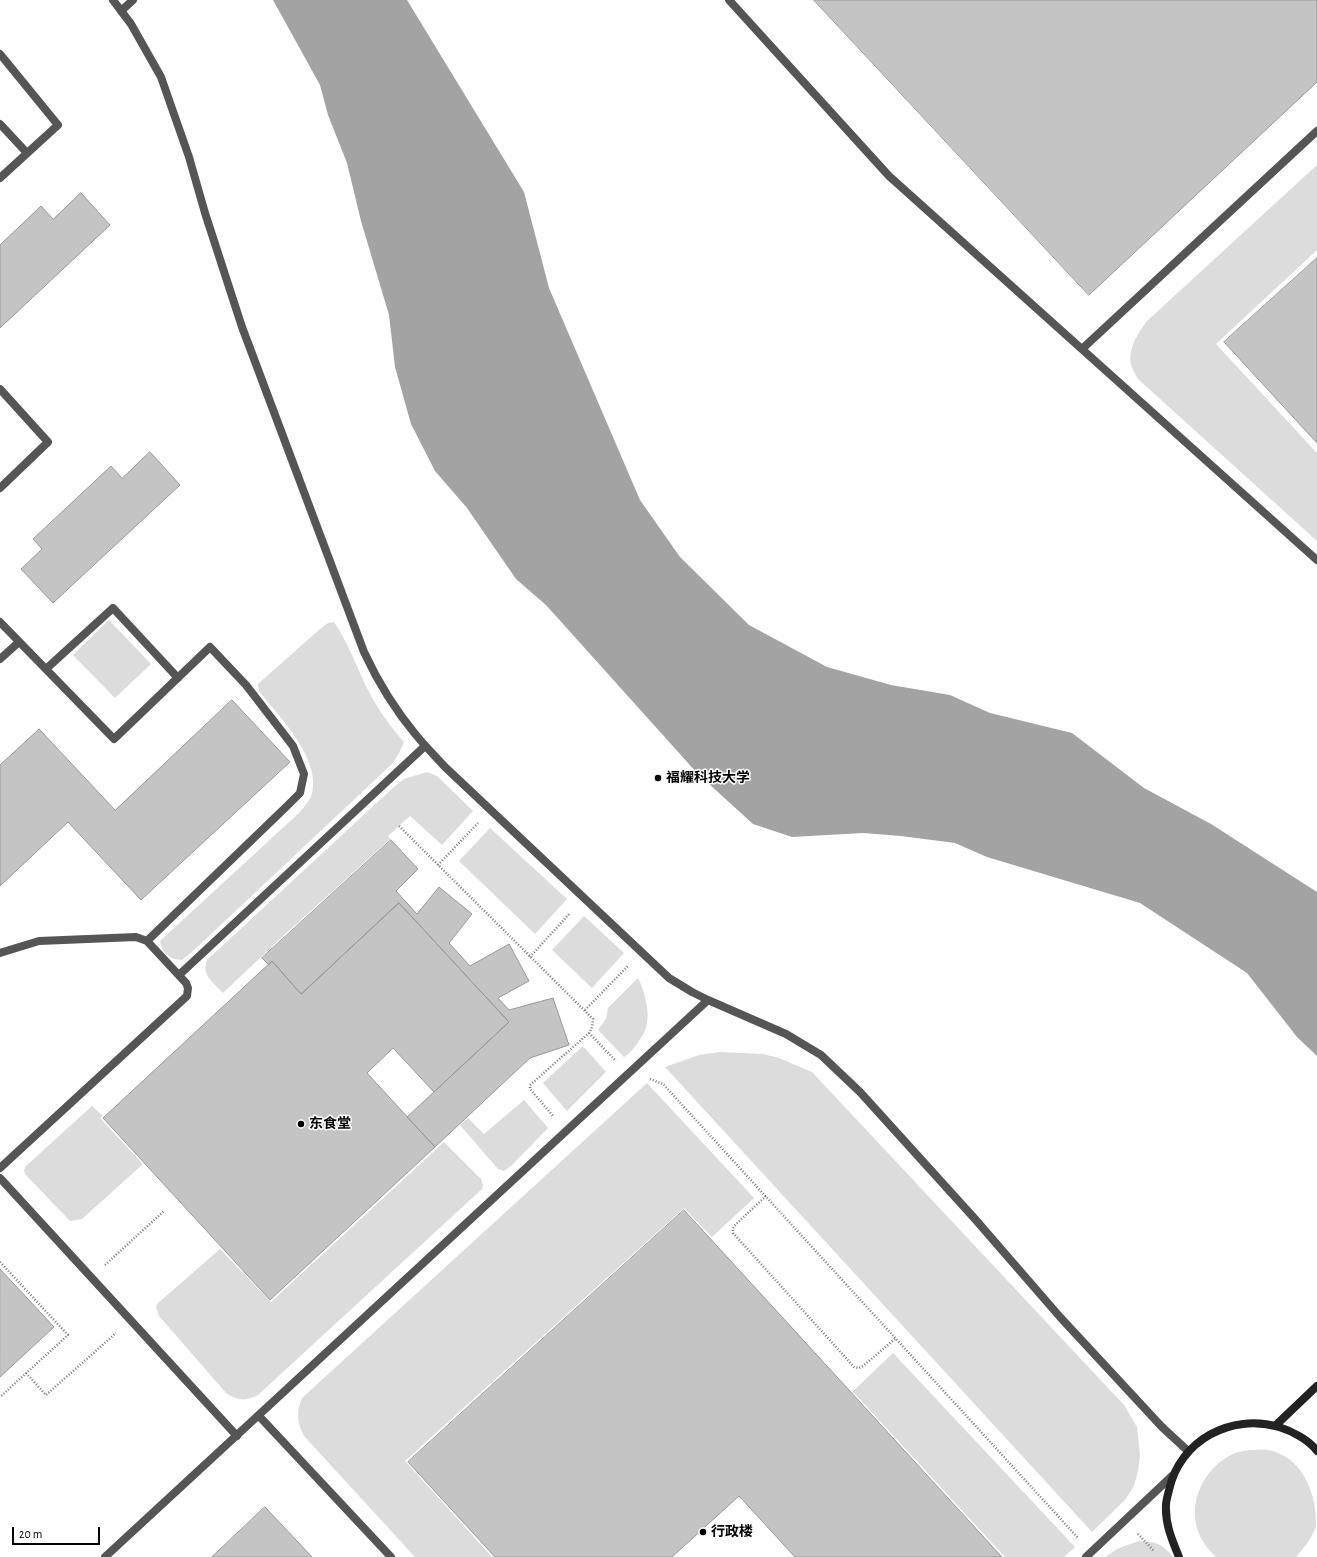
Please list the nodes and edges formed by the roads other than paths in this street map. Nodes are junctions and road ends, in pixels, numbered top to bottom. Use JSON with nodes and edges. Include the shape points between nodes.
{"nodes":[{"id":1,"x":113,"y":0,"type":"edge"},
{"id":2,"x":133,"y":0,"type":"edge"},
{"id":3,"x":729,"y":0,"type":"edge"},
{"id":4,"x":121,"y":11,"type":"junction"},
{"id":5,"x":0,"y":54,"type":"edge"},
{"id":6,"x":0,"y":124,"type":"edge"},
{"id":7,"x":1317,"y":131,"type":"edge"},
{"id":8,"x":27,"y":154,"type":"junction"},
{"id":9,"x":0,"y":178,"type":"edge"},
{"id":10,"x":1082,"y":349,"type":"junction"},
{"id":11,"x":0,"y":388,"type":"edge"},
{"id":12,"x":0,"y":488,"type":"edge"},
{"id":13,"x":1317,"y":560,"type":"edge"},
{"id":14,"x":0,"y":622,"type":"edge"},
{"id":15,"x":19,"y":642,"type":"junction"},
{"id":16,"x":0,"y":659,"type":"edge"},
{"id":17,"x":46,"y":669,"type":"junction"},
{"id":18,"x":178,"y":678,"type":"junction"},
{"id":19,"x":425,"y":746,"type":"junction"},
{"id":20,"x":147,"y":941,"type":"junction"},
{"id":21,"x":0,"y":953,"type":"edge"},
{"id":22,"x":178,"y":975,"type":"junction"},
{"id":23,"x":708,"y":1000,"type":"junction"},
{"id":24,"x":0,"y":1168,"type":"edge"},
{"id":25,"x":0,"y":1178,"type":"edge"},
{"id":26,"x":1317,"y":1386,"type":"edge"},
{"id":27,"x":259,"y":1416,"type":"junction"},
{"id":28,"x":1275,"y":1426,"type":"junction"},
{"id":29,"x":237,"y":1436,"type":"junction"},
{"id":30,"x":1188,"y":1451,"type":"junction"},
{"id":31,"x":1317,"y":1451,"type":"edge"},
{"id":32,"x":1172,"y":1476,"type":"junction"},
{"id":33,"x":1089,"y":1554,"type":"edge"},
{"id":34,"x":105,"y":1557,"type":"edge"},
{"id":35,"x":391,"y":1557,"type":"edge"},
{"id":36,"x":1179,"y":1557,"type":"edge"}],
"edges":[{"from":1,"to":4,"type":"street"},
{"from":2,"to":4,"type":"street"},
{"from":3,"to":10,"type":"street","via":[[889,176]]},
{"from":4,"to":19,"type":"street","via":[[161,77],[242,327],[364,652],[398,712]]},
{"from":5,"to":8,"type":"street","via":[[58,125]]},
{"from":6,"to":8,"type":"street"},
{"from":7,"to":10,"type":"street"},
{"from":8,"to":9,"type":"street"},
{"from":10,"to":13,"type":"street"},
{"from":11,"to":12,"type":"street","via":[[48,442]]},
{"from":14,"to":15,"type":"street"},
{"from":15,"to":16,"type":"street"},
{"from":15,"to":17,"type":"street"},
{"from":17,"to":18,"type":"street","via":[[114,739]]},
{"from":17,"to":18,"type":"street","via":[[113,608]]},
{"from":18,"to":20,"type":"street","via":[[210,646],[246,685],[293,746],[304,774],[300,793]]},
{"from":19,"to":22,"type":"street"},
{"from":19,"to":23,"type":"street","via":[[670,978]]},
{"from":20,"to":21,"type":"street","via":[[136,937],[39,941]]},
{"from":20,"to":22,"type":"street"},
{"from":22,"to":24,"type":"street","via":[[188,988],[186,996]]},
{"from":23,"to":27,"type":"street"},
{"from":23,"to":30,"type":"street","via":[[786,1034],[821,1055],[865,1098],[1060,1317],[1162,1427]]},
{"from":25,"to":29,"type":"street"},
{"from":26,"to":28,"type":"street"},
{"from":27,"to":29,"type":"street"},
{"from":27,"to":35,"type":"street"},
{"from":28,"to":30,"type":"street","via":[[1265,1423],[1237,1424],[1210,1434]]},
{"from":28,"to":31,"type":"street","via":[[1292,1432]]},
{"from":29,"to":34,"type":"street"},
{"from":30,"to":32,"type":"street"},
{"from":32,"to":33,"type":"street"},
{"from":32,"to":36,"type":"street","via":[[1166,1504],[1168,1533]]}]}
